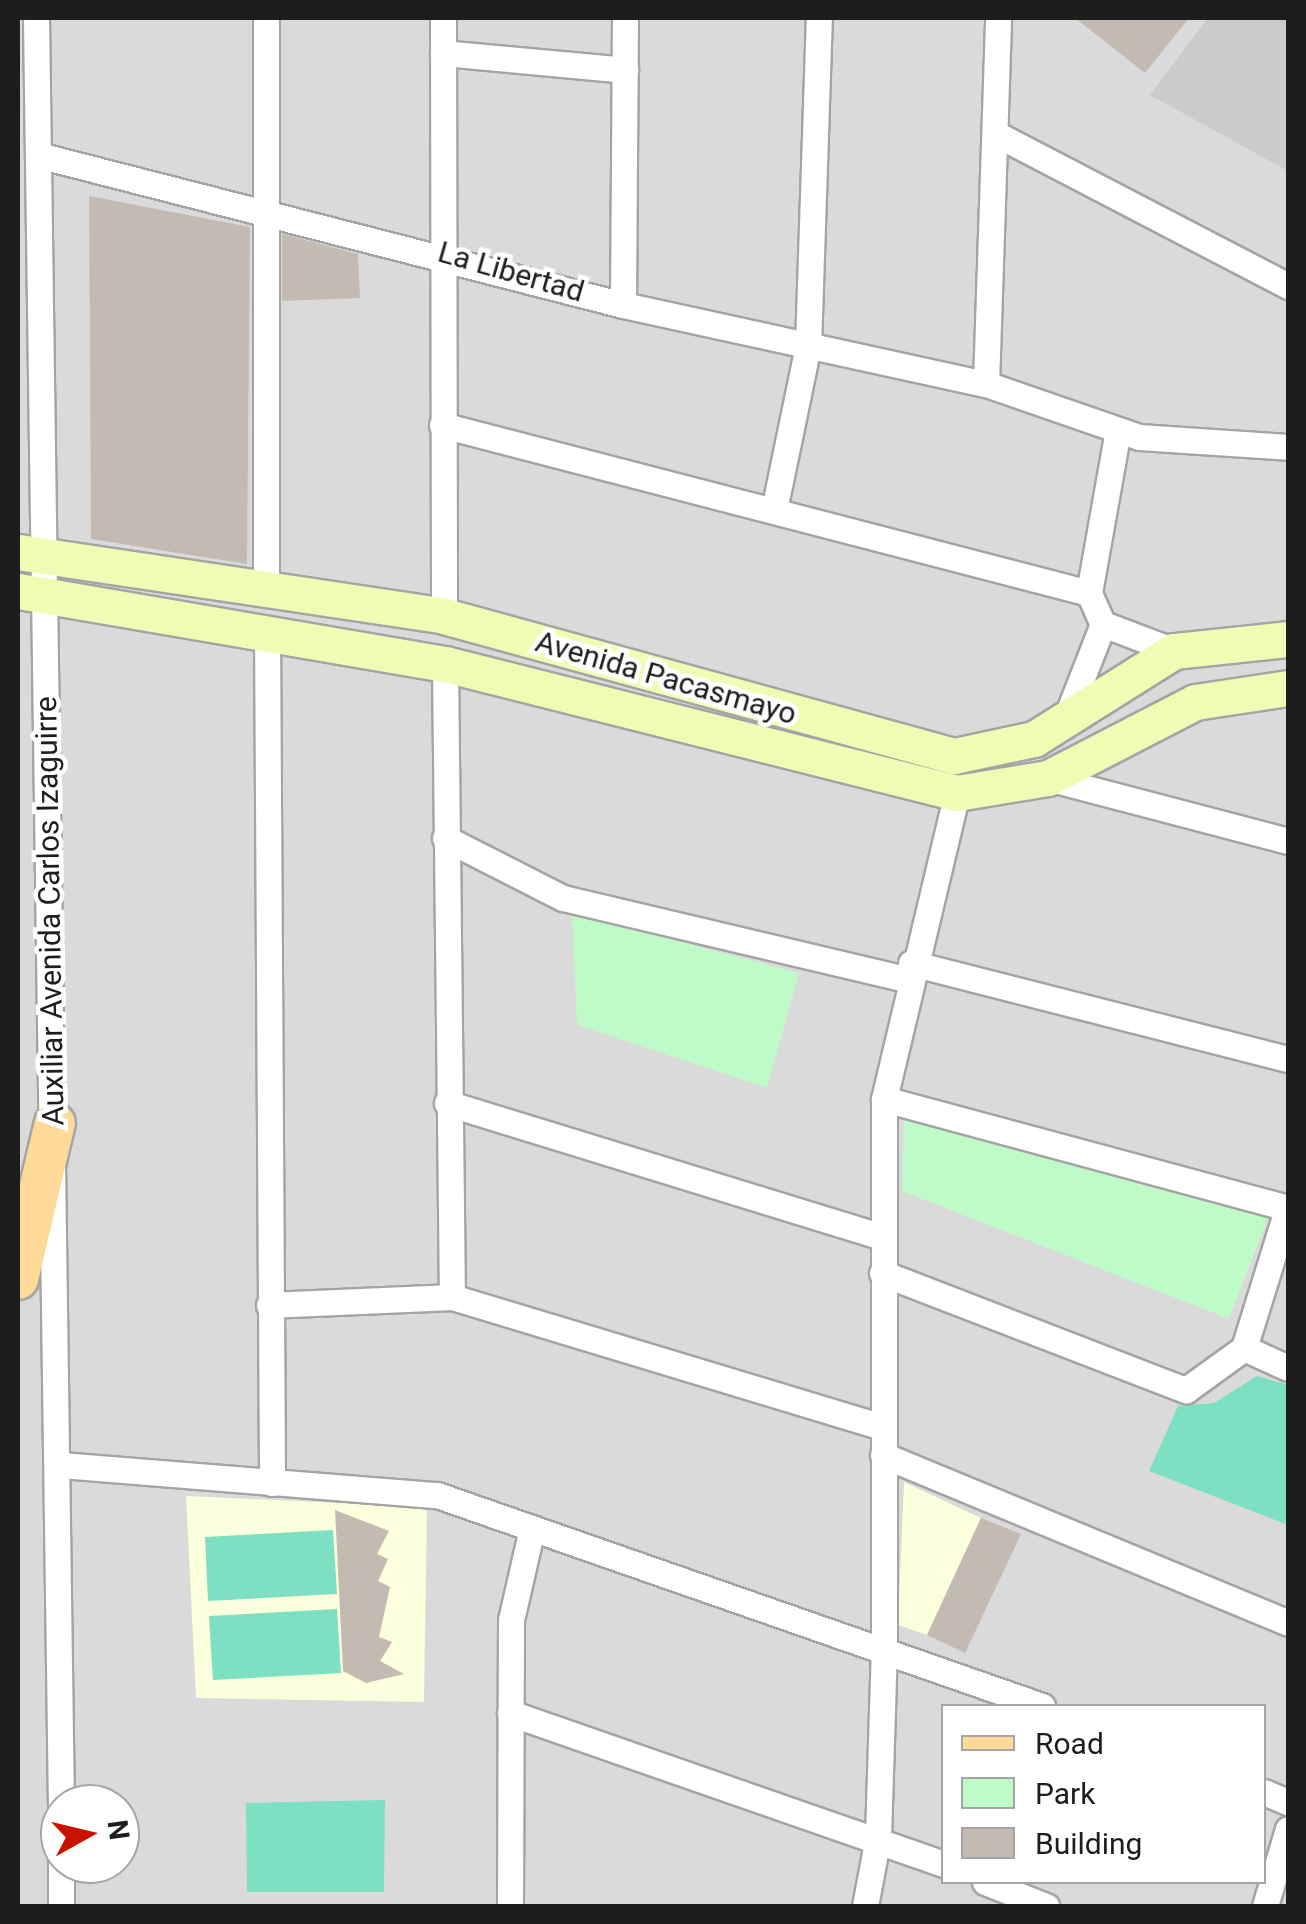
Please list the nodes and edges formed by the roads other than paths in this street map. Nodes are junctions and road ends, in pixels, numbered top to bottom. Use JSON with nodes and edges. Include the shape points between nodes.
{"nodes":[{"id":1,"x":36,"y":18,"type":"edge"},
{"id":2,"x":266,"y":18,"type":"edge"},
{"id":3,"x":443,"y":18,"type":"edge"},
{"id":4,"x":625,"y":18,"type":"edge"},
{"id":5,"x":819,"y":18,"type":"edge"},
{"id":6,"x":998,"y":18,"type":"edge"},
{"id":7,"x":443,"y":52,"type":"junction"},
{"id":8,"x":625,"y":70,"type":"junction"},
{"id":9,"x":1000,"y":136,"type":"junction"},
{"id":10,"x":38,"y":155,"type":"junction"},
{"id":11,"x":269,"y":212,"type":"junction"},
{"id":12,"x":444,"y":252,"type":"junction"},
{"id":13,"x":1288,"y":286,"type":"edge"},
{"id":14,"x":624,"y":304,"type":"junction"},
{"id":15,"x":808,"y":346,"type":"junction"},
{"id":16,"x":986,"y":384,"type":"junction"},
{"id":17,"x":442,"y":424,"type":"junction"},
{"id":18,"x":1118,"y":430,"type":"junction"},
{"id":19,"x":1288,"y":447,"type":"edge"},
{"id":20,"x":774,"y":510,"type":"junction"},
{"id":21,"x":30,"y":554,"type":"edge"},
{"id":22,"x":266,"y":588,"type":"junction"},
{"id":23,"x":30,"y":593,"type":"edge"},
{"id":24,"x":1089,"y":594,"type":"junction"},
{"id":25,"x":444,"y":616,"type":"junction"},
{"id":26,"x":1103,"y":624,"type":"junction"},
{"id":27,"x":267,"y":630,"type":"junction"},
{"id":28,"x":1288,"y":640,"type":"edge"},
{"id":29,"x":1174,"y":651,"type":"junction"},
{"id":30,"x":444,"y":664,"type":"junction"},
{"id":31,"x":1288,"y":688,"type":"edge"},
{"id":32,"x":1066,"y":722,"type":"junction"},
{"id":33,"x":833,"y":725,"type":"junction"},
{"id":34,"x":824,"y":759,"type":"junction"},
{"id":35,"x":1048,"y":778,"type":"junction"},
{"id":36,"x":957,"y":792,"type":"junction"},
{"id":37,"x":445,"y":838,"type":"junction"},
{"id":38,"x":1288,"y":841,"type":"edge"},
{"id":39,"x":909,"y":971,"type":"junction"},
{"id":40,"x":1288,"y":1058,"type":"edge"},
{"id":41,"x":884,"y":1099,"type":"junction"},
{"id":42,"x":448,"y":1103,"type":"junction"},
{"id":43,"x":55,"y":1123,"type":"junction"},
{"id":44,"x":1288,"y":1207,"type":"edge"},
{"id":45,"x":882,"y":1237,"type":"junction"},
{"id":46,"x":882,"y":1273,"type":"junction"},
{"id":47,"x":18,"y":1279,"type":"edge"},
{"id":48,"x":452,"y":1297,"type":"junction"},
{"id":49,"x":269,"y":1304,"type":"junction"},
{"id":50,"x":1244,"y":1348,"type":"junction"},
{"id":51,"x":1288,"y":1368,"type":"edge"},
{"id":52,"x":883,"y":1427,"type":"junction"},
{"id":53,"x":883,"y":1455,"type":"junction"},
{"id":54,"x":62,"y":1466,"type":"junction"},
{"id":55,"x":272,"y":1483,"type":"junction"},
{"id":56,"x":532,"y":1528,"type":"junction"},
{"id":57,"x":1288,"y":1623,"type":"edge"},
{"id":58,"x":884,"y":1645,"type":"junction"},
{"id":59,"x":1037,"y":1704,"type":"edge"},
{"id":60,"x":510,"y":1712,"type":"junction"},
{"id":61,"x":61,"y":1784,"type":"edge"},
{"id":62,"x":1288,"y":1829,"type":"edge"},
{"id":63,"x":878,"y":1837,"type":"junction"},
{"id":64,"x":941,"y":1863,"type":"edge"},
{"id":65,"x":991,"y":1884,"type":"edge"},
{"id":66,"x":510,"y":1906,"type":"edge"},
{"id":67,"x":865,"y":1906,"type":"edge"},
{"id":68,"x":1046,"y":1906,"type":"edge"},
{"id":69,"x":1264,"y":1906,"type":"edge"}],
"edges":[{"from":1,"to":10,"type":"street","name":"Auxiliar Avenida Carlos Izaguirre"},
{"from":2,"to":11,"type":"street"},
{"from":3,"to":7,"type":"street"},
{"from":4,"to":8,"type":"street"},
{"from":5,"to":15,"type":"street"},
{"from":6,"to":9,"type":"street"},
{"from":7,"to":8,"type":"street"},
{"from":7,"to":12,"type":"street"},
{"from":8,"to":14,"type":"street"},
{"from":9,"to":13,"type":"street"},
{"from":9,"to":16,"type":"street"},
{"from":10,"to":11,"type":"street","name":"La Libertad"},
{"from":10,"to":21,"type":"street","name":"Auxiliar Avenida Carlos Izaguirre"},
{"from":11,"to":12,"type":"street","name":"La Libertad"},
{"from":11,"to":22,"type":"street"},
{"from":12,"to":14,"type":"street","name":"La Libertad"},
{"from":12,"to":17,"type":"street"},
{"from":14,"to":15,"type":"street","name":"La Libertad"},
{"from":15,"to":16,"type":"street","name":"La Libertad"},
{"from":15,"to":20,"type":"street"},
{"from":16,"to":18,"type":"street","name":"La Libertad"},
{"from":17,"to":20,"type":"street"},
{"from":17,"to":25,"type":"street"},
{"from":18,"to":19,"type":"street","name":"La Libertad","via":[[1197,447]]},
{"from":18,"to":24,"type":"street"},
{"from":20,"to":24,"type":"street"},
{"from":21,"to":22,"type":"main road","name":"Avenida Pacasmayo"},
{"from":21,"to":23,"type":"street","name":"Auxiliar Avenida Carlos Izaguirre"},
{"from":22,"to":25,"type":"main road","name":"Avenida Pacasmayo"},
{"from":23,"to":27,"type":"main road","name":"Avenida Pacasmayo"},
{"from":23,"to":43,"type":"street","name":"Auxiliar Avenida Carlos Izaguirre"},
{"from":24,"to":26,"type":"street"},
{"from":25,"to":33,"type":"main road","name":"Avenida Pacasmayo"},
{"from":26,"to":29,"type":"street"},
{"from":26,"to":32,"type":"street"},
{"from":27,"to":30,"type":"main road","name":"Avenida Pacasmayo"},
{"from":27,"to":49,"type":"street"},
{"from":28,"to":29,"type":"main road","name":"Avenida Pacasmayo"},
{"from":29,"to":32,"type":"main road","name":"Avenida Pacasmayo"},
{"from":30,"to":34,"type":"main road","name":"Avenida Pacasmayo"},
{"from":30,"to":37,"type":"street"},
{"from":31,"to":35,"type":"main road","name":"Avenida Pacasmayo","via":[[1195,702]]},
{"from":32,"to":33,"type":"main road","name":"Avenida Pacasmayo","via":[[1034,739],[954,756]]},
{"from":33,"to":34,"type":"main road"},
{"from":34,"to":36,"type":"main road","name":"Avenida Pacasmayo"},
{"from":35,"to":36,"type":"main road","name":"Avenida Pacasmayo"},
{"from":35,"to":38,"type":"street"},
{"from":36,"to":39,"type":"street"},
{"from":37,"to":39,"type":"street","via":[[562,898]]},
{"from":37,"to":42,"type":"street"},
{"from":39,"to":40,"type":"street"},
{"from":39,"to":41,"type":"street"},
{"from":41,"to":44,"type":"street"},
{"from":41,"to":45,"type":"street"},
{"from":42,"to":45,"type":"street"},
{"from":42,"to":48,"type":"street"},
{"from":43,"to":47,"type":"main road"},
{"from":43,"to":54,"type":"street","name":"Auxiliar Avenida Carlos Izaguirre"},
{"from":44,"to":50,"type":"street"},
{"from":45,"to":46,"type":"street"},
{"from":46,"to":50,"type":"street","via":[[1178,1390]]},
{"from":46,"to":52,"type":"street"},
{"from":48,"to":49,"type":"street"},
{"from":48,"to":52,"type":"street"},
{"from":49,"to":55,"type":"street"},
{"from":50,"to":51,"type":"street"},
{"from":52,"to":53,"type":"street"},
{"from":53,"to":57,"type":"street"},
{"from":53,"to":58,"type":"street"},
{"from":54,"to":55,"type":"street"},
{"from":54,"to":61,"type":"street","name":"Auxiliar Avenida Carlos Izaguirre"},
{"from":55,"to":56,"type":"street","via":[[438,1495]]},
{"from":56,"to":58,"type":"street"},
{"from":56,"to":60,"type":"street","via":[[511,1620]]},
{"from":58,"to":59,"type":"street"},
{"from":58,"to":63,"type":"street"},
{"from":60,"to":63,"type":"street"},
{"from":60,"to":66,"type":"street"},
{"from":62,"to":69,"type":"street"},
{"from":63,"to":64,"type":"street"},
{"from":63,"to":67,"type":"street"},
{"from":65,"to":68,"type":"street"}]}
